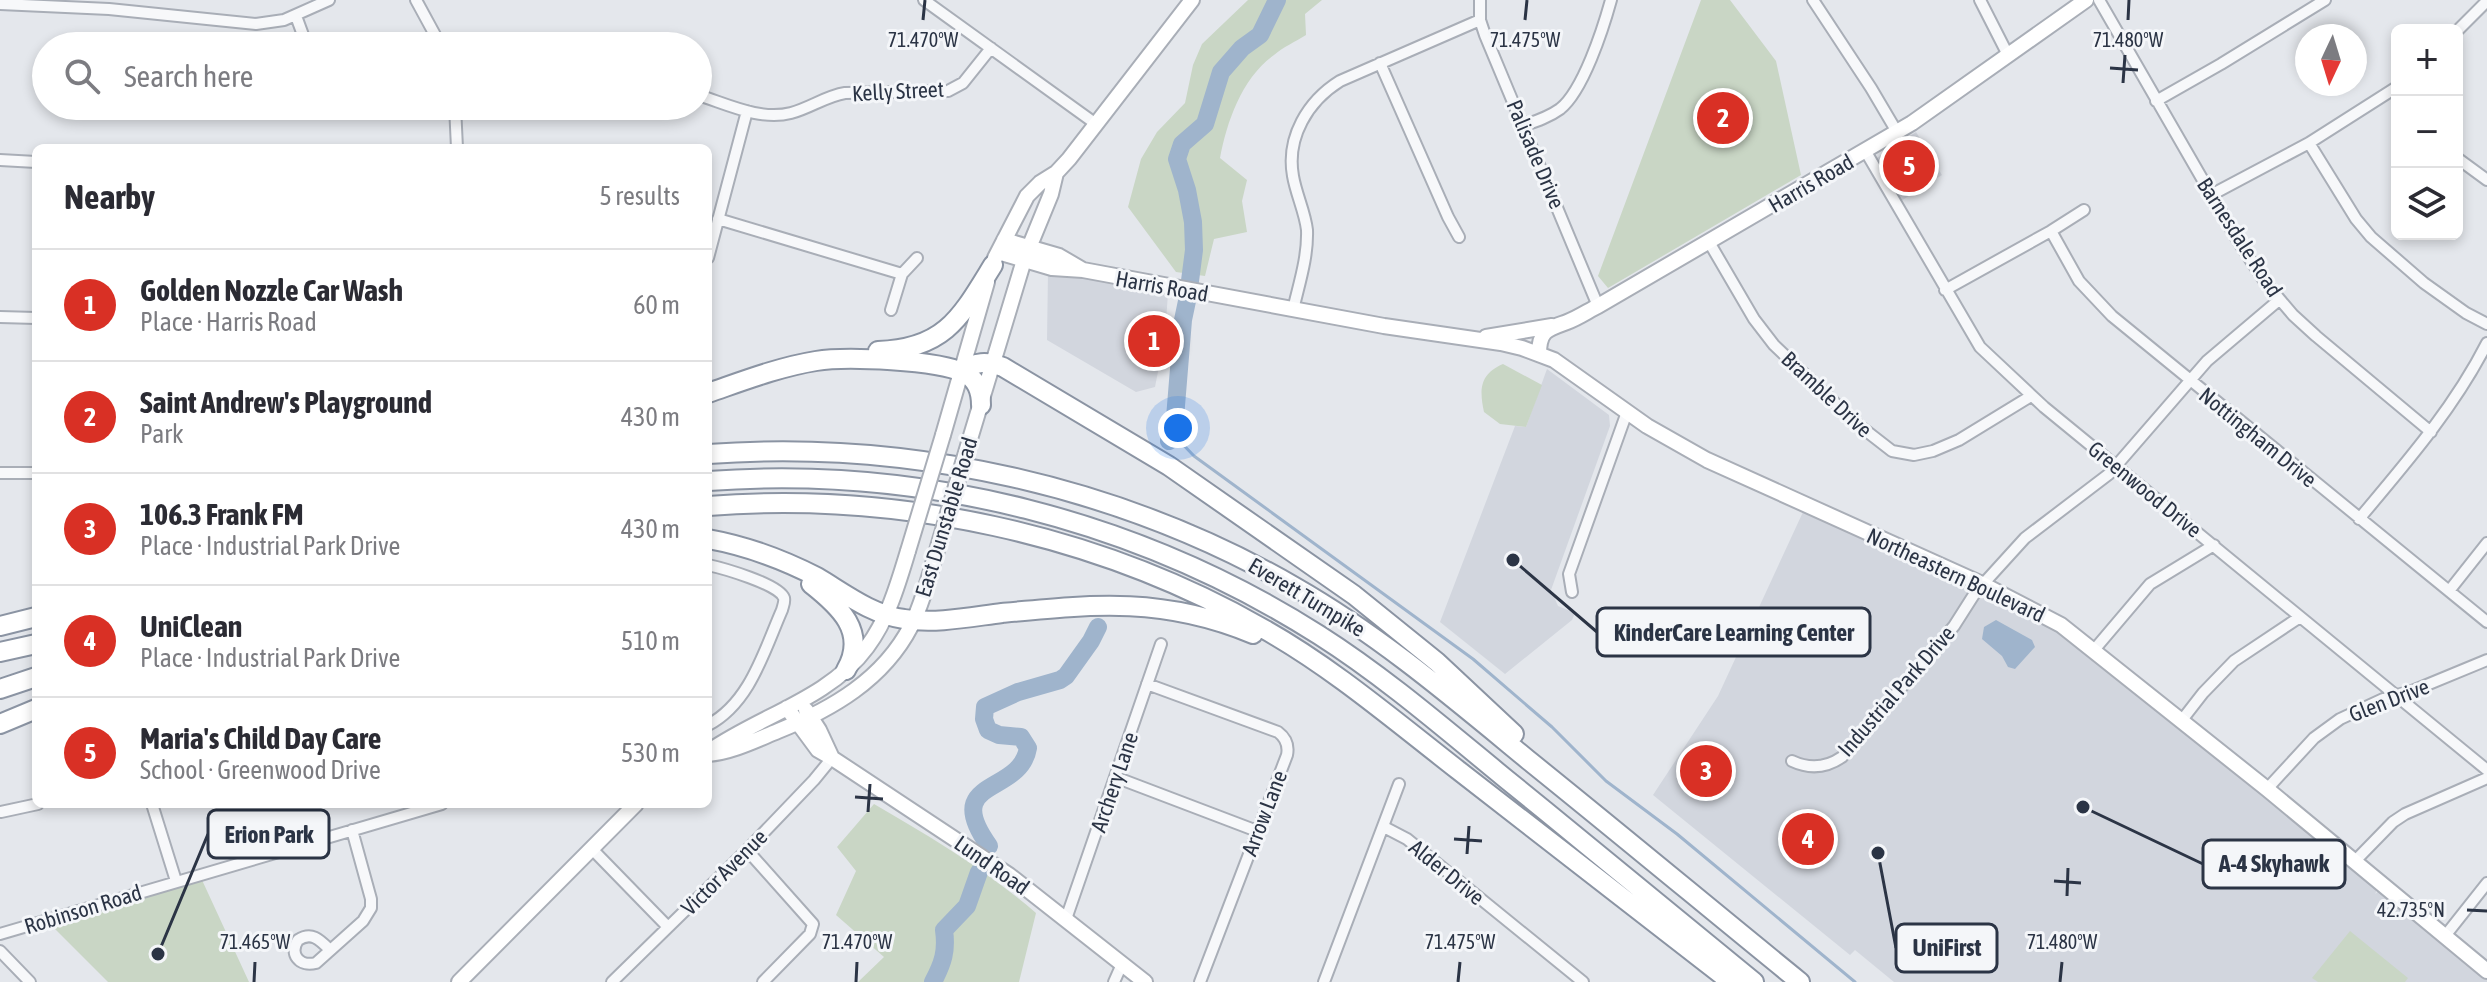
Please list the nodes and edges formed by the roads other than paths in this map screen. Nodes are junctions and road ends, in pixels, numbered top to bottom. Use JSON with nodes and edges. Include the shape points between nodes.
{"nodes":[{"id":1,"x":329,"y":0,"type":"edge"},
{"id":2,"x":416,"y":0,"type":"edge"},
{"id":3,"x":924,"y":0,"type":"edge"},
{"id":4,"x":1192,"y":0,"type":"edge"},
{"id":5,"x":1480,"y":0,"type":"edge"},
{"id":6,"x":1611,"y":0,"type":"edge"},
{"id":7,"x":1813,"y":0,"type":"edge"},
{"id":8,"x":1980,"y":0,"type":"edge"},
{"id":9,"x":2086,"y":0,"type":"edge"},
{"id":10,"x":2099,"y":0,"type":"edge"},
{"id":11,"x":2325,"y":0,"type":"edge"},
{"id":12,"x":2487,"y":1,"type":"edge"},
{"id":13,"x":0,"y":4,"type":"edge"},
{"id":14,"x":110,"y":5,"type":"edge"},
{"id":15,"x":296,"y":16,"type":"junction"},
{"id":16,"x":1480,"y":20,"type":"junction"},
{"id":17,"x":2463,"y":25,"type":"edge"},
{"id":18,"x":302,"y":32,"type":"edge"},
{"id":19,"x":435,"y":32,"type":"edge"},
{"id":20,"x":991,"y":48,"type":"junction"},
{"id":21,"x":2008,"y":55,"type":"junction"},
{"id":22,"x":1380,"y":63,"type":"junction"},
{"id":23,"x":2391,"y":91,"type":"edge"},
{"id":24,"x":712,"y":100,"type":"edge"},
{"id":25,"x":2156,"y":101,"type":"junction"},
{"id":26,"x":747,"y":111,"type":"junction"},
{"id":27,"x":456,"y":120,"type":"edge"},
{"id":28,"x":1096,"y":124,"type":"junction"},
{"id":29,"x":1525,"y":125,"type":"junction"},
{"id":30,"x":1897,"y":132,"type":"junction"},
{"id":31,"x":2309,"y":143,"type":"junction"},
{"id":32,"x":457,"y":144,"type":"edge"},
{"id":33,"x":1866,"y":152,"type":"junction"},
{"id":34,"x":0,"y":160,"type":"edge"},
{"id":35,"x":32,"y":162,"type":"edge"},
{"id":36,"x":2463,"y":162,"type":"edge"},
{"id":37,"x":1056,"y":173,"type":"junction"},
{"id":38,"x":2487,"y":180,"type":"edge"},
{"id":39,"x":2211,"y":195,"type":"junction"},
{"id":40,"x":2084,"y":210,"type":"dead end"},
{"id":41,"x":718,"y":219,"type":"junction"},
{"id":42,"x":2051,"y":231,"type":"junction"},
{"id":43,"x":1459,"y":237,"type":"dead end"},
{"id":44,"x":712,"y":242,"type":"edge"},
{"id":45,"x":1709,"y":242,"type":"junction"},
{"id":46,"x":998,"y":252,"type":"junction"},
{"id":47,"x":1026,"y":253,"type":"junction"},
{"id":48,"x":917,"y":258,"type":"dead end"},
{"id":49,"x":902,"y":274,"type":"junction"},
{"id":50,"x":1945,"y":290,"type":"junction"},
{"id":51,"x":2279,"y":300,"type":"junction"},
{"id":52,"x":1598,"y":306,"type":"junction"},
{"id":53,"x":891,"y":310,"type":"dead end"},
{"id":54,"x":1293,"y":310,"type":"junction"},
{"id":55,"x":0,"y":317,"type":"edge"},
{"id":56,"x":32,"y":318,"type":"edge"},
{"id":57,"x":1559,"y":324,"type":"junction"},
{"id":58,"x":2487,"y":324,"type":"edge"},
{"id":59,"x":1478,"y":340,"type":"junction"},
{"id":60,"x":2487,"y":343,"type":"edge"},
{"id":61,"x":1539,"y":354,"type":"junction"},
{"id":62,"x":821,"y":360,"type":"junction"},
{"id":63,"x":993,"y":364,"type":"junction"},
{"id":64,"x":961,"y":372,"type":"junction"},
{"id":65,"x":2190,"y":381,"type":"junction"},
{"id":66,"x":712,"y":392,"type":"edge"},
{"id":67,"x":2031,"y":396,"type":"junction"},
{"id":68,"x":981,"y":405,"type":"junction"},
{"id":69,"x":1627,"y":412,"type":"junction"},
{"id":70,"x":2431,"y":432,"type":"junction"},
{"id":71,"x":712,"y":454,"type":"edge"},
{"id":72,"x":2117,"y":466,"type":"junction"},
{"id":73,"x":0,"y":473,"type":"edge"},
{"id":74,"x":32,"y":473,"type":"edge"},
{"id":75,"x":712,"y":481,"type":"edge"},
{"id":76,"x":712,"y":506,"type":"edge"},
{"id":77,"x":2359,"y":519,"type":"junction"},
{"id":78,"x":712,"y":540,"type":"edge"},
{"id":79,"x":2487,"y":543,"type":"edge"},
{"id":80,"x":738,"y":545,"type":"junction"},
{"id":81,"x":2214,"y":545,"type":"junction"},
{"id":82,"x":712,"y":566,"type":"edge"},
{"id":83,"x":1984,"y":585,"type":"junction"},
{"id":84,"x":2449,"y":591,"type":"junction"},
{"id":85,"x":1572,"y":592,"type":"dead end"},
{"id":86,"x":886,"y":615,"type":"junction"},
{"id":87,"x":2300,"y":617,"type":"junction"},
{"id":88,"x":32,"y":618,"type":"edge"},
{"id":89,"x":914,"y":620,"type":"junction"},
{"id":90,"x":2487,"y":622,"type":"edge"},
{"id":91,"x":0,"y":626,"type":"edge"},
{"id":92,"x":1161,"y":644,"type":"dead end"},
{"id":93,"x":32,"y":645,"type":"edge"},
{"id":94,"x":2094,"y":650,"type":"junction"},
{"id":95,"x":0,"y":652,"type":"edge"},
{"id":96,"x":2487,"y":660,"type":"edge"},
{"id":97,"x":846,"y":670,"type":"junction"},
{"id":98,"x":32,"y":678,"type":"edge"},
{"id":99,"x":1147,"y":684,"type":"junction"},
{"id":100,"x":0,"y":689,"type":"edge"},
{"id":101,"x":1360,"y":694,"type":"junction"},
{"id":102,"x":2396,"y":695,"type":"junction"},
{"id":103,"x":793,"y":704,"type":"junction"},
{"id":104,"x":32,"y":708,"type":"edge"},
{"id":105,"x":32,"y":709,"type":"edge"},
{"id":106,"x":0,"y":716,"type":"edge"},
{"id":107,"x":804,"y":719,"type":"junction"},
{"id":108,"x":2182,"y":720,"type":"junction"},
{"id":109,"x":712,"y":722,"type":"edge"},
{"id":110,"x":0,"y":724,"type":"edge"},
{"id":111,"x":712,"y":750,"type":"edge"},
{"id":112,"x":712,"y":752,"type":"edge"},
{"id":113,"x":832,"y":758,"type":"junction"},
{"id":114,"x":1792,"y":761,"type":"dead end"},
{"id":115,"x":2487,"y":770,"type":"edge"},
{"id":116,"x":1115,"y":777,"type":"junction"},
{"id":117,"x":2487,"y":778,"type":"edge"},
{"id":118,"x":1399,"y":784,"type":"dead end"},
{"id":119,"x":2267,"y":789,"type":"junction"},
{"id":120,"x":32,"y":806,"type":"edge"},
{"id":121,"x":153,"y":808,"type":"edge"},
{"id":122,"x":428,"y":808,"type":"edge"},
{"id":123,"x":632,"y":808,"type":"edge"},
{"id":124,"x":1,"y":812,"type":"edge"},
{"id":125,"x":1608,"y":825,"type":"junction"},
{"id":126,"x":1384,"y":827,"type":"junction"},
{"id":127,"x":352,"y":830,"type":"junction"},
{"id":128,"x":1257,"y":831,"type":"junction"},
{"id":129,"x":592,"y":849,"type":"junction"},
{"id":130,"x":747,"y":850,"type":"junction"},
{"id":131,"x":2355,"y":861,"type":"junction"},
{"id":132,"x":176,"y":881,"type":"junction"},
{"id":133,"x":2487,"y":883,"type":"edge"},
{"id":134,"x":1066,"y":919,"type":"junction"},
{"id":135,"x":668,"y":927,"type":"junction"},
{"id":136,"x":0,"y":934,"type":"edge"},
{"id":137,"x":2445,"y":936,"type":"junction"},
{"id":138,"x":330,"y":950,"type":"dead end"},
{"id":139,"x":0,"y":951,"type":"edge"},
{"id":140,"x":1122,"y":964,"type":"junction"},
{"id":141,"x":2487,"y":971,"type":"edge"},
{"id":142,"x":1329,"y":980,"type":"edge"},
{"id":143,"x":30,"y":982,"type":"edge"},
{"id":144,"x":459,"y":982,"type":"edge"},
{"id":145,"x":612,"y":982,"type":"edge"},
{"id":146,"x":763,"y":982,"type":"edge"},
{"id":147,"x":1114,"y":982,"type":"edge"},
{"id":148,"x":1145,"y":982,"type":"edge"},
{"id":149,"x":1200,"y":982,"type":"edge"},
{"id":150,"x":1583,"y":982,"type":"edge"},
{"id":151,"x":1731,"y":982,"type":"edge"},
{"id":152,"x":1754,"y":982,"type":"edge"},
{"id":153,"x":1800,"y":982,"type":"edge"}],
"edges":[{"from":1,"to":15,"type":"street"},
{"from":2,"to":19,"type":"street"},
{"from":3,"to":20,"type":"street"},
{"from":4,"to":28,"type":"street","name":"East Dunstable Road"},
{"from":5,"to":16,"type":"street","name":"Palisade Drive"},
{"from":6,"to":29,"type":"street","via":[[1571,99],[1551,115]]},
{"from":7,"to":30,"type":"street"},
{"from":8,"to":21,"type":"street"},
{"from":9,"to":21,"type":"street","name":"Harris Road"},
{"from":10,"to":25,"type":"street","name":"Barnesdale Road"},
{"from":11,"to":25,"type":"street"},
{"from":12,"to":17,"type":"street"},
{"from":13,"to":14,"type":"street"},
{"from":14,"to":15,"type":"street","via":[[240,24]]},
{"from":15,"to":18,"type":"street"},
{"from":16,"to":22,"type":"street"},
{"from":16,"to":29,"type":"street","name":"Palisade Drive"},
{"from":20,"to":26,"type":"street","name":"Kelly Street","via":[[963,83],[948,91],[857,91],[788,114]]},
{"from":20,"to":28,"type":"street"},
{"from":21,"to":30,"type":"street","name":"Harris Road"},
{"from":22,"to":43,"type":"street"},
{"from":22,"to":54,"type":"street","via":[[1324,91],[1299,130],[1292,164],[1307,241]]},
{"from":23,"to":31,"type":"street"},
{"from":24,"to":26,"type":"street","name":"Kelly Street"},
{"from":25,"to":39,"type":"street","name":"Barnesdale Road"},
{"from":26,"to":41,"type":"street"},
{"from":27,"to":32,"type":"street"},
{"from":28,"to":37,"type":"street","name":"East Dunstable Road"},
{"from":29,"to":52,"type":"street","name":"Palisade Drive"},
{"from":30,"to":33,"type":"street","name":"Harris Road"},
{"from":31,"to":39,"type":"street"},
{"from":31,"to":58,"type":"street","via":[[2371,237],[2424,283]]},
{"from":33,"to":45,"type":"street","name":"Harris Road"},
{"from":33,"to":50,"type":"street","name":"Greenwood Drive"},
{"from":34,"to":35,"type":"street"},
{"from":36,"to":38,"type":"street"},
{"from":37,"to":46,"type":"street","name":"East Dunstable Road","via":[[1031,191]]},
{"from":37,"to":47,"type":"street","name":"East Dunstable Road"},
{"from":39,"to":51,"type":"street","name":"Barnesdale Road"},
{"from":40,"to":42,"type":"street"},
{"from":41,"to":44,"type":"street"},
{"from":41,"to":49,"type":"street"},
{"from":42,"to":50,"type":"street"},
{"from":42,"to":65,"type":"street","name":"Nottingham Drive","via":[[2098,302]]},
{"from":45,"to":52,"type":"street","name":"Harris Road"},
{"from":45,"to":67,"type":"street","name":"Bramble Drive","via":[[1774,345],[1892,451],[1933,451]]},
{"from":46,"to":47,"type":"street","name":"Harris Road"},
{"from":46,"to":62,"type":"highway","via":[[962,314],[934,339],[909,348],[851,351]]},
{"from":46,"to":64,"type":"street","name":"East Dunstable Road"},
{"from":47,"to":54,"type":"street","name":"Harris Road","via":[[1066,259],[1083,270]]},
{"from":47,"to":63,"type":"street","name":"East Dunstable Road"},
{"from":48,"to":49,"type":"street"},
{"from":49,"to":53,"type":"street"},
{"from":50,"to":67,"type":"street","name":"Greenwood Drive","via":[[1980,347]]},
{"from":51,"to":65,"type":"street","name":"Industrial Park Drive","via":[[2221,347]]},
{"from":51,"to":70,"type":"street","name":"Barnesdale Road"},
{"from":52,"to":57,"type":"street","name":"Harris Road"},
{"from":54,"to":59,"type":"street","name":"Harris Road"},
{"from":55,"to":56,"type":"street"},
{"from":57,"to":59,"type":"street","name":"Harris Road"},
{"from":57,"to":61,"type":"street","name":"Harris Road"},
{"from":59,"to":61,"type":"street","name":"Harris Road"},
{"from":60,"to":70,"type":"street"},
{"from":61,"to":69,"type":"street","name":"Northeastern Boulevard","via":[[1566,367]]},
{"from":62,"to":64,"type":"highway","via":[[890,361]]},
{"from":62,"to":66,"type":"highway"},
{"from":63,"to":64,"type":"highway","via":[[976,363]]},
{"from":63,"to":68,"type":"street","name":"East Dunstable Road"},
{"from":63,"to":125,"type":"highway","via":[[1158,459],[1363,602],[1448,672]]},
{"from":64,"to":68,"type":"highway","via":[[976,384]]},
{"from":64,"to":86,"type":"street","name":"East Dunstable Road","bridge":true},
{"from":65,"to":72,"type":"street","name":"Industrial Park Drive"},
{"from":65,"to":77,"type":"street","name":"Nottingham Drive"},
{"from":67,"to":72,"type":"street","name":"Greenwood Drive"},
{"from":68,"to":89,"type":"street","name":"East Dunstable Road","bridge":true},
{"from":69,"to":83,"type":"street","name":"Northeastern Boulevard","via":[[1707,460]]},
{"from":69,"to":85,"type":"street","via":[[1569,574]]},
{"from":70,"to":77,"type":"street"},
{"from":71,"to":125,"type":"highway","name":"Everett Turnpike","via":[[840,454],[945,465],[1066,491],[1171,526],[1259,567],[1358,626]]},
{"from":72,"to":81,"type":"street","name":"Greenwood Drive"},
{"from":72,"to":83,"type":"street","name":"Industrial Park Drive","via":[[2038,526]]},
{"from":73,"to":74,"type":"street"},
{"from":75,"to":152,"type":"highway","name":"Everett Turnpike","via":[[847,480],[972,496],[1084,525],[1208,574],[1295,620],[1375,674]]},
{"from":76,"to":101,"type":"highway","via":[[877,508],[1066,544],[1225,608],[1289,644]]},
{"from":77,"to":84,"type":"street","name":"Nottingham Drive"},
{"from":78,"to":80,"type":"highway"},
{"from":79,"to":84,"type":"street"},
{"from":80,"to":86,"type":"highway","via":[[795,566]]},
{"from":80,"to":97,"type":"highway","via":[[802,578],[844,615],[854,645]]},
{"from":81,"to":87,"type":"street","name":"Greenwood Drive"},
{"from":81,"to":94,"type":"street","via":[[2150,584]]},
{"from":82,"to":109,"type":"street","via":[[771,586],[784,598],[748,685]]},
{"from":83,"to":94,"type":"street","name":"Northeastern Boulevard","via":[[2043,613]]},
{"from":83,"to":114,"type":"street","name":"Industrial Park Drive","via":[[1842,757],[1818,767]]},
{"from":84,"to":90,"type":"street","name":"Nottingham Drive"},
{"from":86,"to":89,"type":"highway"},
{"from":86,"to":97,"type":"street","name":"East Dunstable Road"},
{"from":87,"to":102,"type":"street","name":"Greenwood Drive"},
{"from":87,"to":108,"type":"street","via":[[2234,661]]},
{"from":88,"to":91,"type":"highway"},
{"from":89,"to":101,"type":"highway","via":[[1092,604],[1162,608],[1256,635]]},
{"from":89,"to":107,"type":"street","name":"East Dunstable Road","via":[[871,678]]},
{"from":92,"to":99,"type":"street","name":"Archery Lane"},
{"from":93,"to":95,"type":"highway"},
{"from":94,"to":108,"type":"street","name":"Northeastern Boulevard"},
{"from":96,"to":102,"type":"street","name":"Glen Drive"},
{"from":97,"to":103,"type":"street","name":"East Dunstable Road"},
{"from":98,"to":100,"type":"highway"},
{"from":99,"to":116,"type":"street","name":"Archery Lane"},
{"from":99,"to":128,"type":"street","name":"Arrow Lane","via":[[1283,736],[1287,755]]},
{"from":101,"to":151,"type":"highway"},
{"from":102,"to":115,"type":"street","name":"Greenwood Drive"},
{"from":102,"to":119,"type":"street","name":"Glen Drive","via":[[2326,728]]},
{"from":103,"to":107,"type":"street","name":"Lund Road"},
{"from":103,"to":111,"type":"street","name":"East Dunstable Road"},
{"from":104,"to":106,"type":"highway"},
{"from":105,"to":110,"type":"highway"},
{"from":107,"to":112,"type":"street","name":"East Dunstable Road"},
{"from":107,"to":113,"type":"street","name":"Lund Road"},
{"from":108,"to":119,"type":"street","name":"Northeastern Boulevard"},
{"from":113,"to":130,"type":"street","name":"Victor Avenue"},
{"from":113,"to":134,"type":"street","name":"Lund Road"},
{"from":116,"to":128,"type":"street"},
{"from":116,"to":134,"type":"street","name":"Archery Lane"},
{"from":117,"to":131,"type":"street","via":[[2405,814]]},
{"from":118,"to":126,"type":"street"},
{"from":119,"to":131,"type":"street","name":"Northeastern Boulevard"},
{"from":120,"to":124,"type":"street"},
{"from":121,"to":132,"type":"street"},
{"from":122,"to":127,"type":"street","name":"Robinson Road"},
{"from":123,"to":129,"type":"street"},
{"from":125,"to":153,"type":"highway","name":"Everett Turnpike"},
{"from":126,"to":142,"type":"street"},
{"from":126,"to":150,"type":"street","name":"Alder Drive","via":[[1407,839]]},
{"from":127,"to":132,"type":"street","name":"Robinson Road"},
{"from":127,"to":138,"type":"street","via":[[371,908]]},
{"from":128,"to":149,"type":"street","name":"Arrow Lane"},
{"from":129,"to":135,"type":"street"},
{"from":129,"to":144,"type":"street"},
{"from":130,"to":135,"type":"street","name":"Victor Avenue"},
{"from":130,"to":146,"type":"street","via":[[808,915],[813,928]]},
{"from":131,"to":137,"type":"street","name":"Northeastern Boulevard"},
{"from":132,"to":136,"type":"street","name":"Robinson Road"},
{"from":133,"to":137,"type":"street"},
{"from":134,"to":140,"type":"street","name":"Lund Road"},
{"from":135,"to":145,"type":"street","name":"Victor Avenue"},
{"from":137,"to":141,"type":"street","name":"Northeastern Boulevard"},
{"from":139,"to":143,"type":"street"},
{"from":140,"to":147,"type":"street"},
{"from":140,"to":148,"type":"street","name":"Lund Road"}]}
